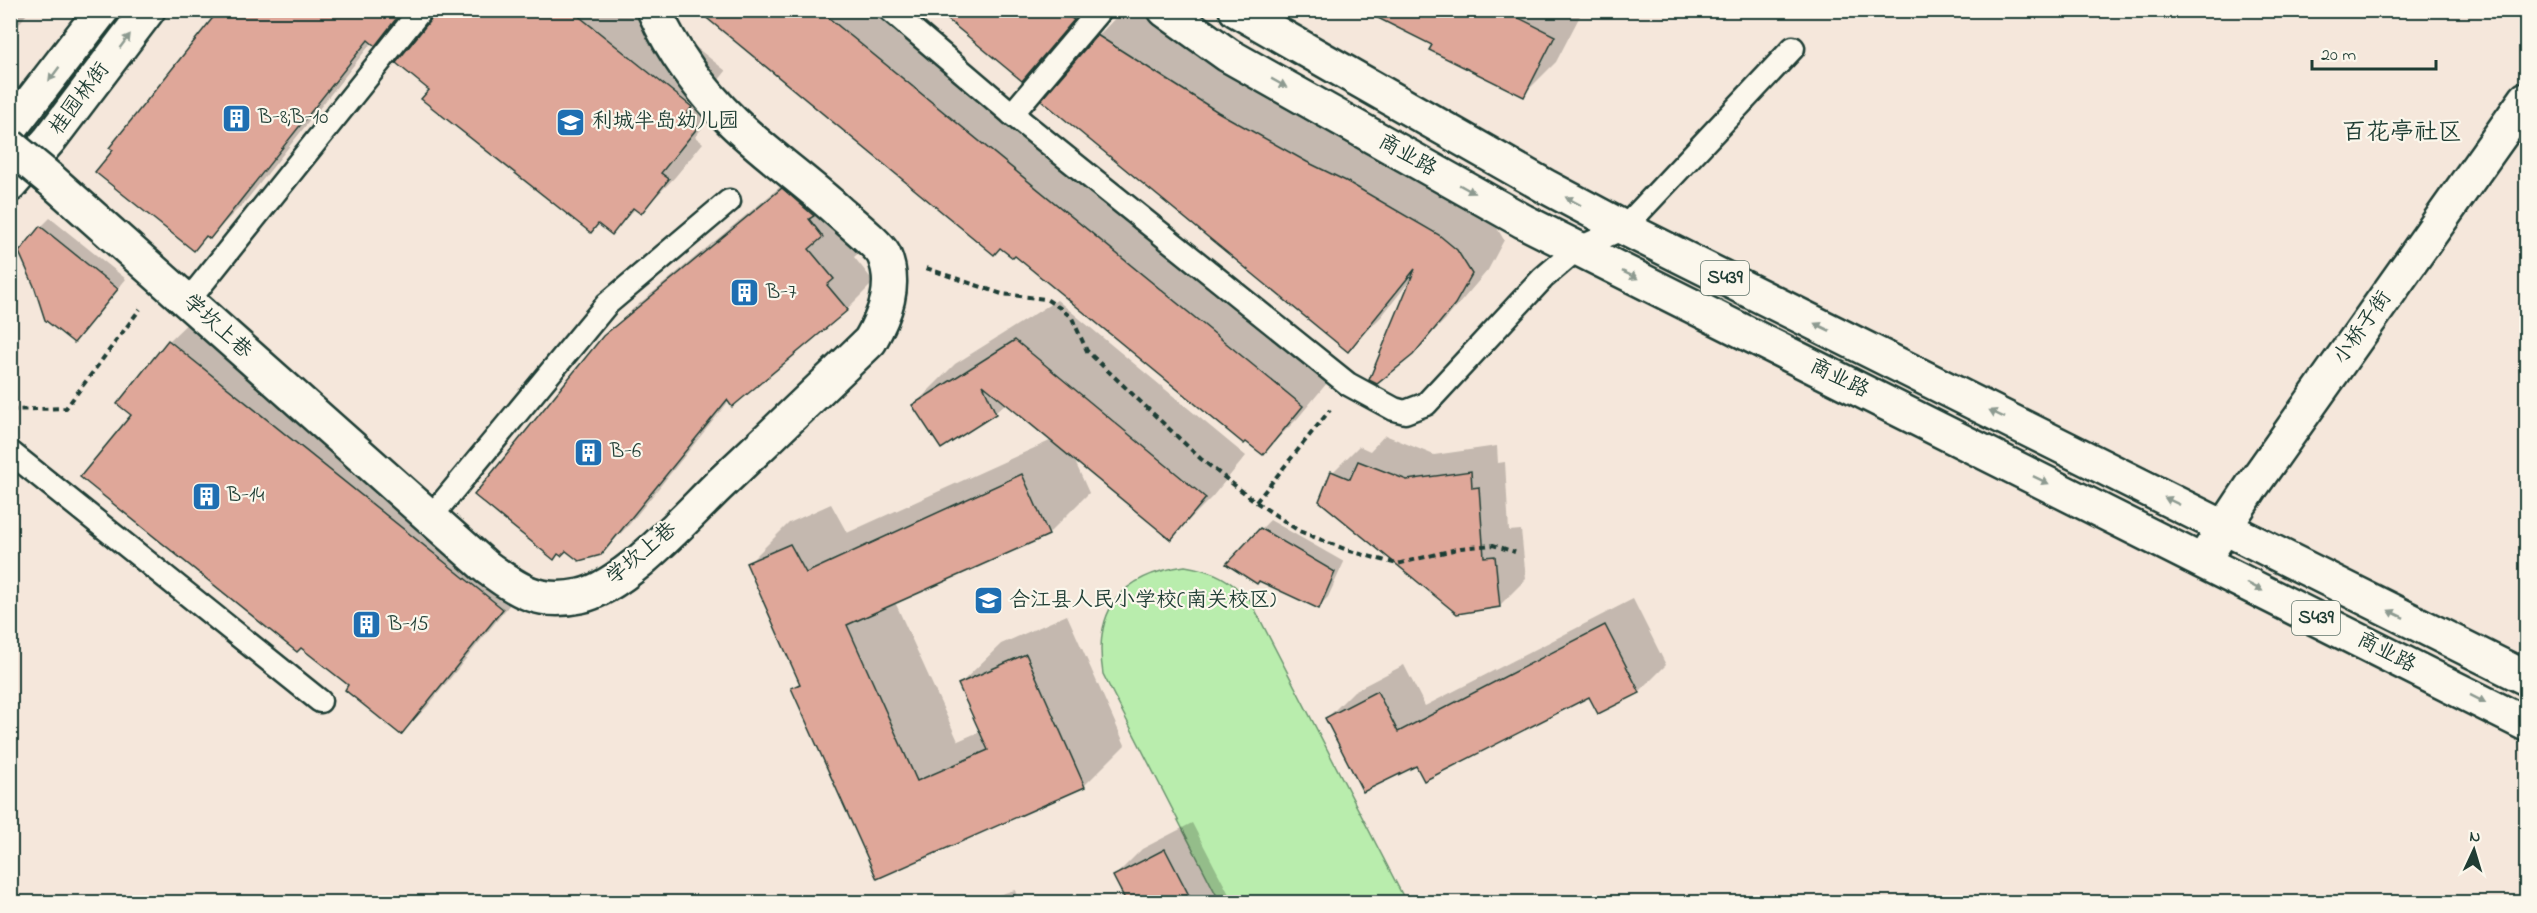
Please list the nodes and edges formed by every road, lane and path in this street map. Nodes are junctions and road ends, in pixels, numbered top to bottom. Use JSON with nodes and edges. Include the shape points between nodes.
{"nodes":[{"id":1,"x":102,"y":10,"type":"edge"},
{"id":2,"x":148,"y":10,"type":"edge"},
{"id":3,"x":421,"y":10,"type":"edge"},
{"id":4,"x":654,"y":10,"type":"edge"},
{"id":5,"x":890,"y":10,"type":"edge"},
{"id":6,"x":1100,"y":10,"type":"edge"},
{"id":7,"x":1165,"y":10,"type":"edge"},
{"id":8,"x":1236,"y":10,"type":"edge"},
{"id":9,"x":1793,"y":48,"type":"dead end"},
{"id":10,"x":2526,"y":99,"type":"edge"},
{"id":11,"x":1012,"y":114,"type":"junction"},
{"id":12,"x":10,"y":129,"type":"edge"},
{"id":13,"x":10,"y":146,"type":"edge"},
{"id":14,"x":10,"y":185,"type":"edge"},
{"id":15,"x":729,"y":201,"type":"dead end"},
{"id":16,"x":1624,"y":228,"type":"junction"},
{"id":17,"x":1577,"y":249,"type":"junction"},
{"id":18,"x":883,"y":253,"type":"junction"},
{"id":19,"x":163,"y":279,"type":"junction"},
{"id":20,"x":188,"y":301,"type":"junction"},
{"id":21,"x":1334,"y":405,"type":"dead end"},
{"id":22,"x":10,"y":410,"type":"edge"},
{"id":23,"x":10,"y":452,"type":"edge"},
{"id":24,"x":1256,"y":502,"type":"junction"},
{"id":25,"x":430,"y":518,"type":"junction"},
{"id":26,"x":2224,"y":527,"type":"junction"},
{"id":27,"x":1515,"y":552,"type":"dead end"},
{"id":28,"x":2203,"y":561,"type":"junction"},
{"id":29,"x":2526,"y":678,"type":"edge"},
{"id":30,"x":320,"y":701,"type":"dead end"},
{"id":31,"x":2526,"y":724,"type":"edge"}],
"edges":[{"from":1,"to":12,"type":"main road","name":"桂园林街","one_way":true},
{"from":14,"to":2,"type":"main road","name":"桂园林街","one_way":true,"via":[[50,140]]},
{"from":3,"to":20,"type":"lane"},
{"from":4,"to":18,"type":"main road","via":[[692,76],[732,121]]},
{"from":5,"to":11,"type":"lane"},
{"from":6,"to":11,"type":"lane"},
{"from":7,"to":17,"type":"main road","name":"商业路","number":"S439","one_way":true,"via":[[1228,55]]},
{"from":16,"to":8,"type":"main road","name":"商业路","number":"S439","one_way":true},
{"from":9,"to":16,"type":"lane"},
{"from":10,"to":26,"type":"main road","name":"小桥子街"},
{"from":11,"to":17,"type":"lane","via":[[1348,384],[1405,412],[1426,404],[1543,278]]},
{"from":13,"to":19,"type":"main road","name":"学坎上巷","bridge":true},
{"from":15,"to":25,"type":"lane","via":[[607,304]]},
{"from":16,"to":17,"type":"lane"},
{"from":26,"to":16,"type":"main road","name":"商业路","number":"S439","one_way":true},
{"from":17,"to":28,"type":"main road","name":"商业路","number":"S439","one_way":true},
{"from":18,"to":24,"type":"path","via":[[1002,294],[1046,299],[1060,308],[1072,318],[1087,351],[1201,459]]},
{"from":18,"to":25,"type":"main road","name":"学坎上巷","via":[[890,278],[888,296],[885,315],[870,341],[611,584],[583,596],[541,598],[518,590]]},
{"from":19,"to":20,"type":"main road","name":"学坎上巷"},
{"from":19,"to":22,"type":"path","via":[[66,408]]},
{"from":20,"to":25,"type":"main road","name":"学坎上巷"},
{"from":21,"to":24,"type":"path"},
{"from":23,"to":30,"type":"lane"},
{"from":24,"to":27,"type":"path","via":[[1299,531],[1397,564],[1472,547],[1493,545]]},
{"from":26,"to":28,"type":"main road","name":"小桥子街"},
{"from":29,"to":26,"type":"main road","name":"商业路","number":"S439","one_way":true},
{"from":28,"to":31,"type":"main road","name":"商业路","number":"S439","one_way":true}]}
